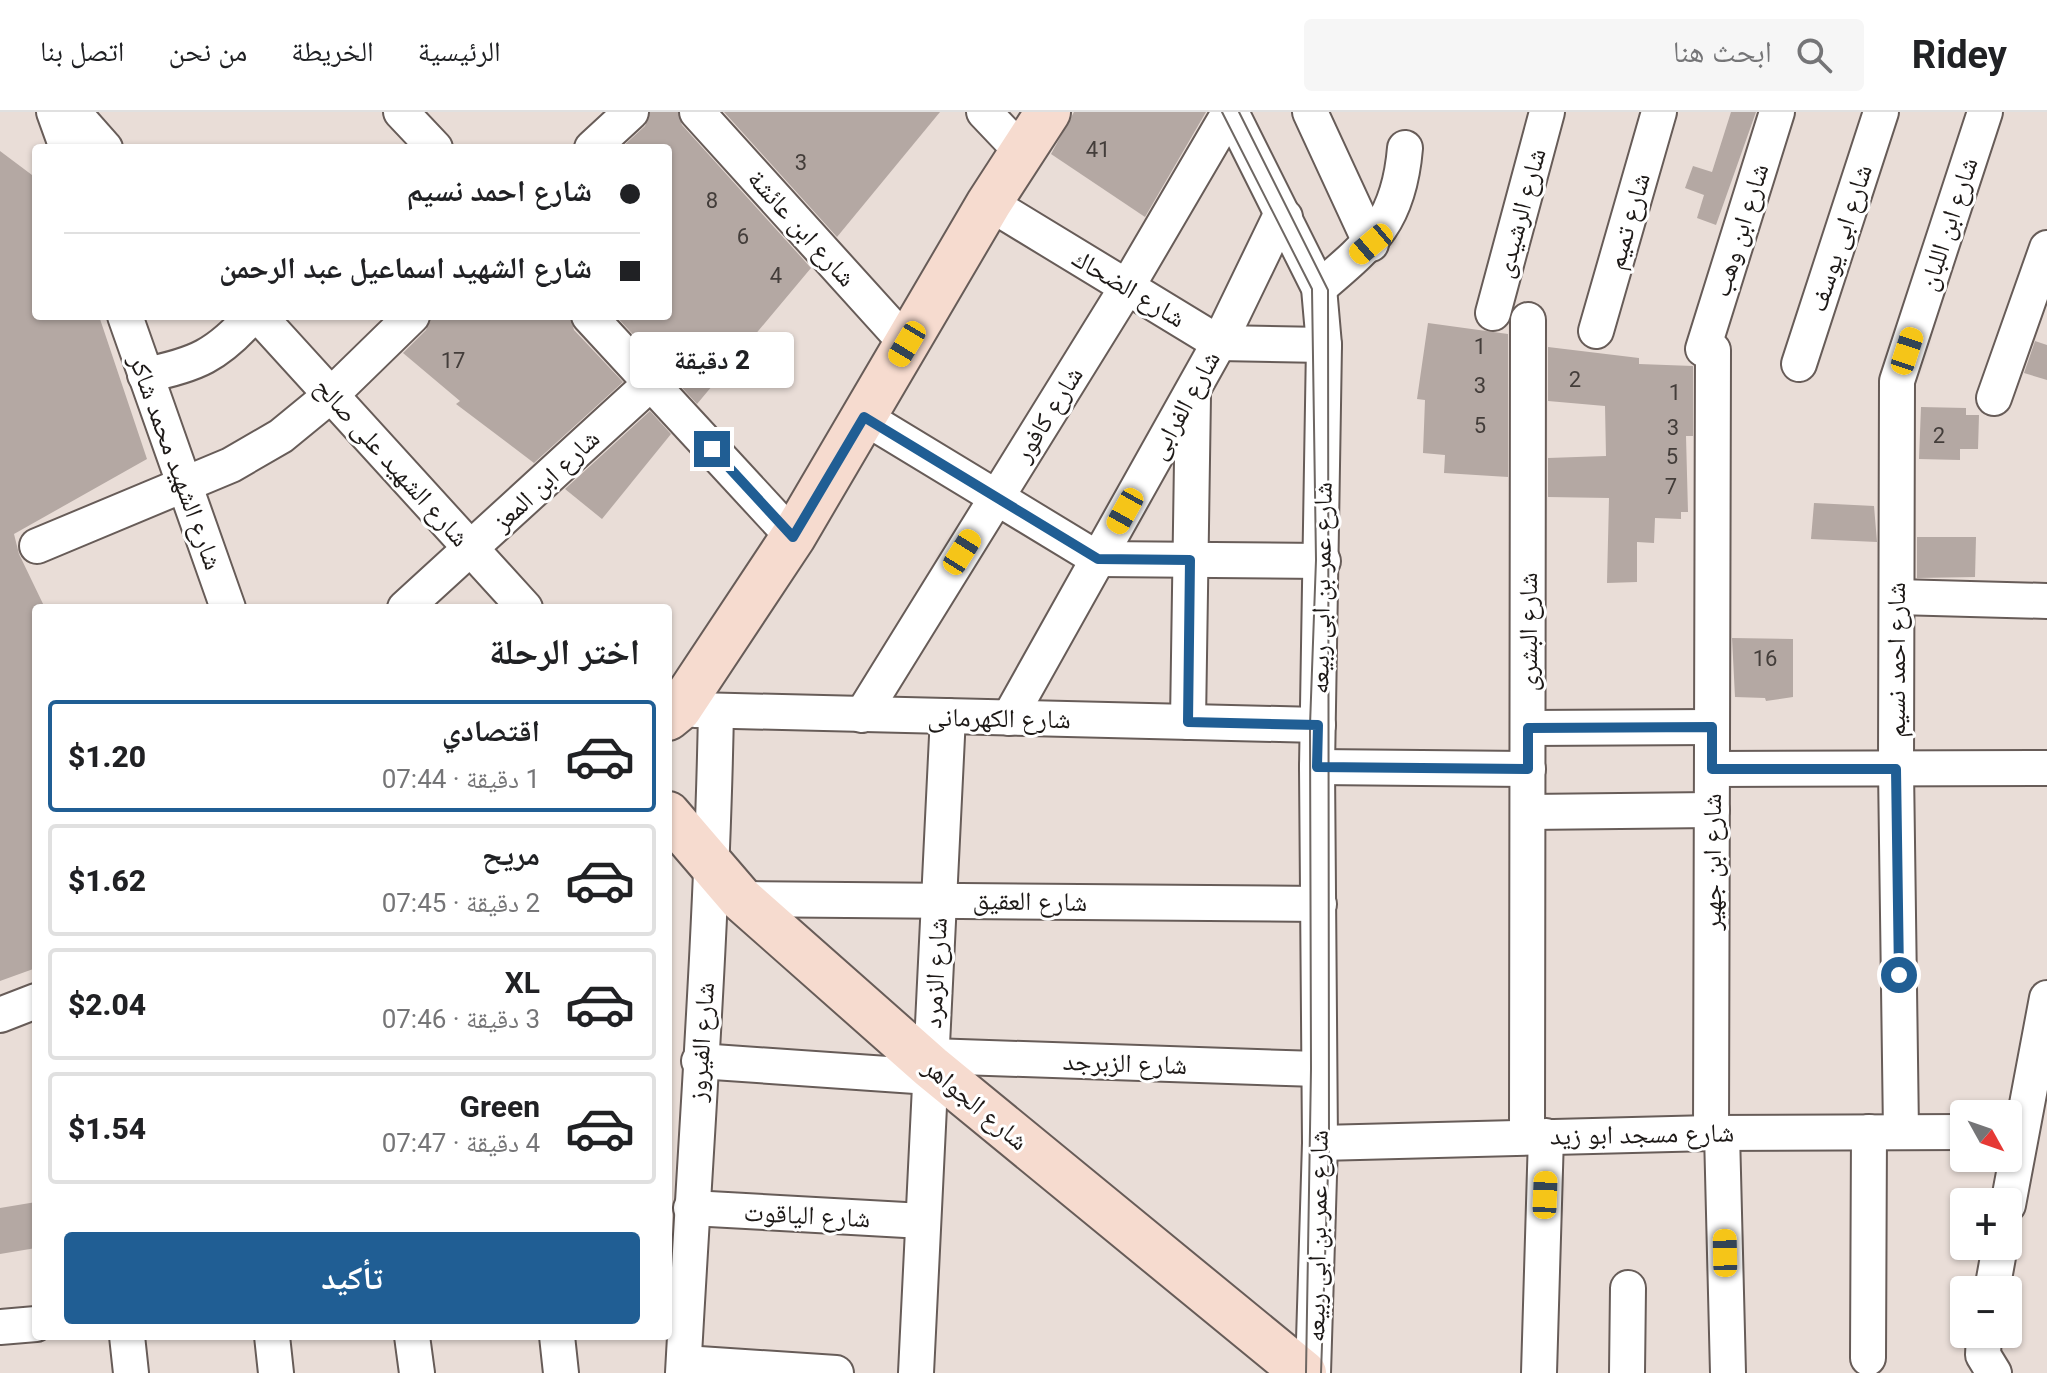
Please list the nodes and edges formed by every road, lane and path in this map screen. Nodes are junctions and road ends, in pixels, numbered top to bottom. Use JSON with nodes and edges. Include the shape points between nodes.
{"nodes":[{"id":1,"x":54,"y":112,"type":"edge"},
{"id":2,"x":73,"y":112,"type":"edge"},
{"id":3,"x":631,"y":112,"type":"edge"},
{"id":4,"x":697,"y":112,"type":"edge"},
{"id":5,"x":984,"y":112,"type":"edge"},
{"id":6,"x":1048,"y":112,"type":"edge"},
{"id":7,"x":1310,"y":112,"type":"edge"},
{"id":8,"x":1547,"y":112,"type":"edge"},
{"id":9,"x":1659,"y":112,"type":"edge"},
{"id":10,"x":1777,"y":112,"type":"edge"},
{"id":11,"x":1881,"y":112,"type":"edge"},
{"id":12,"x":1985,"y":112,"type":"edge"},
{"id":13,"x":1232,"y":113,"type":"edge"},
{"id":14,"x":66,"y":144,"type":"edge"},
{"id":15,"x":101,"y":144,"type":"edge"},
{"id":16,"x":596,"y":144,"type":"edge"},
{"id":17,"x":1405,"y":148,"type":"dead end"},
{"id":18,"x":1022,"y":152,"type":"junction"},
{"id":19,"x":989,"y":203,"type":"junction"},
{"id":20,"x":1285,"y":217,"type":"junction"},
{"id":21,"x":1371,"y":244,"type":"junction"},
{"id":22,"x":2047,"y":248,"type":"edge"},
{"id":23,"x":1127,"y":287,"type":"junction"},
{"id":24,"x":1319,"y":288,"type":"junction"},
{"id":25,"x":1493,"y":313,"type":"dead end"},
{"id":26,"x":126,"y":320,"type":"edge"},
{"id":27,"x":248,"y":320,"type":"edge"},
{"id":28,"x":263,"y":320,"type":"edge"},
{"id":29,"x":408,"y":320,"type":"edge"},
{"id":30,"x":593,"y":320,"type":"edge"},
{"id":31,"x":1528,"y":320,"type":"dead end"},
{"id":32,"x":1596,"y":331,"type":"dead end"},
{"id":33,"x":1219,"y":343,"type":"junction"},
{"id":34,"x":907,"y":344,"type":"junction"},
{"id":35,"x":1324,"y":345,"type":"junction"},
{"id":36,"x":1708,"y":350,"type":"joint"},
{"id":37,"x":1799,"y":364,"type":"dead end"},
{"id":38,"x":145,"y":375,"type":"junction"},
{"id":39,"x":1897,"y":381,"type":"joint"},
{"id":40,"x":651,"y":383,"type":"junction"},
{"id":41,"x":1193,"y":391,"type":"junction"},
{"id":42,"x":331,"y":395,"type":"junction"},
{"id":43,"x":1994,"y":398,"type":"dead end"},
{"id":44,"x":864,"y":417,"type":"junction"},
{"id":45,"x":183,"y":485,"type":"junction"},
{"id":46,"x":996,"y":498,"type":"junction"},
{"id":47,"x":793,"y":537,"type":"junction"},
{"id":48,"x":37,"y":546,"type":"dead end"},
{"id":49,"x":471,"y":548,"type":"junction"},
{"id":50,"x":1098,"y":559,"type":"junction"},
{"id":51,"x":1190,"y":560,"type":"junction"},
{"id":52,"x":1323,"y":561,"type":"junction"},
{"id":53,"x":1897,"y":597,"type":"junction"},
{"id":54,"x":2047,"y":601,"type":"edge"},
{"id":55,"x":227,"y":604,"type":"edge"},
{"id":56,"x":409,"y":604,"type":"edge"},
{"id":57,"x":521,"y":604,"type":"edge"},
{"id":58,"x":688,"y":712,"type":"edge"},
{"id":59,"x":862,"y":715,"type":"junction"},
{"id":60,"x":948,"y":716,"type":"junction"},
{"id":61,"x":1009,"y":718,"type":"junction"},
{"id":62,"x":1188,"y":722,"type":"junction"},
{"id":63,"x":1318,"y":725,"type":"junction"},
{"id":64,"x":1712,"y":727,"type":"junction"},
{"id":65,"x":1528,"y":728,"type":"junction"},
{"id":66,"x":1317,"y":767,"type":"junction"},
{"id":67,"x":2047,"y":768,"type":"edge"},
{"id":68,"x":1528,"y":769,"type":"junction"},
{"id":69,"x":1712,"y":769,"type":"junction"},
{"id":70,"x":1896,"y":769,"type":"junction"},
{"id":71,"x":1712,"y":810,"type":"junction"},
{"id":72,"x":1528,"y":812,"type":"junction"},
{"id":73,"x":672,"y":819,"type":"edge"},
{"id":74,"x":727,"y":884,"type":"junction"},
{"id":75,"x":939,"y":900,"type":"junction"},
{"id":76,"x":1319,"y":904,"type":"junction"},
{"id":77,"x":2047,"y":998,"type":"edge"},
{"id":78,"x":32,"y":1003,"type":"edge"},
{"id":79,"x":0,"y":1015,"type":"edge"},
{"id":80,"x":699,"y":1061,"type":"junction"},
{"id":81,"x":931,"y":1067,"type":"junction"},
{"id":82,"x":1318,"y":1069,"type":"junction"},
{"id":83,"x":2022,"y":1103,"type":"edge"},
{"id":84,"x":1885,"y":1132,"type":"junction"},
{"id":85,"x":1950,"y":1132,"type":"edge"},
{"id":86,"x":1717,"y":1133,"type":"junction"},
{"id":87,"x":1537,"y":1136,"type":"junction"},
{"id":88,"x":1320,"y":1143,"type":"junction"},
{"id":89,"x":691,"y":1208,"type":"junction"},
{"id":90,"x":923,"y":1221,"type":"junction"},
{"id":91,"x":678,"y":1255,"type":"edge"},
{"id":92,"x":1628,"y":1288,"type":"dead end"},
{"id":93,"x":32,"y":1324,"type":"edge"},
{"id":94,"x":0,"y":1327,"type":"edge"},
{"id":95,"x":127,"y":1340,"type":"edge"},
{"id":96,"x":272,"y":1340,"type":"edge"},
{"id":97,"x":413,"y":1340,"type":"edge"},
{"id":98,"x":557,"y":1340,"type":"edge"},
{"id":99,"x":1983,"y":1348,"type":"edge"},
{"id":100,"x":1868,"y":1358,"type":"dead end"},
{"id":101,"x":683,"y":1368,"type":"edge"},
{"id":102,"x":798,"y":1372,"type":"edge"},
{"id":103,"x":131,"y":1373,"type":"edge"},
{"id":104,"x":276,"y":1373,"type":"edge"},
{"id":105,"x":417,"y":1373,"type":"edge"},
{"id":106,"x":561,"y":1373,"type":"edge"},
{"id":107,"x":836,"y":1373,"type":"edge"},
{"id":108,"x":916,"y":1373,"type":"edge"},
{"id":109,"x":1304,"y":1373,"type":"edge"},
{"id":110,"x":1313,"y":1373,"type":"edge"},
{"id":111,"x":1539,"y":1373,"type":"edge"},
{"id":112,"x":1627,"y":1373,"type":"edge"},
{"id":113,"x":1728,"y":1373,"type":"edge"},
{"id":114,"x":1994,"y":1373,"type":"edge"}],
"edges":[{"from":1,"to":14,"type":"street"},
{"from":2,"to":15,"type":"street"},
{"from":3,"to":16,"type":"street"},
{"from":4,"to":34,"type":"street","name":"شارع ابن عائشة"},
{"from":5,"to":18,"type":"street"},
{"from":6,"to":18,"type":"main road"},
{"from":7,"to":21,"type":"street"},
{"from":8,"to":25,"type":"street","name":"شارع الرشيدى"},
{"from":9,"to":32,"type":"street","name":"شارع تميم"},
{"from":10,"to":36,"type":"street","name":"شارع ابن وهب"},
{"from":11,"to":37,"type":"street","name":"شارع ابى يوسف"},
{"from":12,"to":39,"type":"street","name":"شارع ابن اللبان"},
{"from":13,"to":20,"type":"street","name":"شارع عمر بن ابى ربيعه"},
{"from":13,"to":23,"type":"street","name":"شارع كافور"},
{"from":17,"to":21,"type":"street","via":[[1395,204]]},
{"from":18,"to":19,"type":"main road"},
{"from":19,"to":23,"type":"street","name":"شارع الضحاك"},
{"from":19,"to":34,"type":"main road"},
{"from":20,"to":24,"type":"street","name":"شارع عمر بن ابى ربيعه"},
{"from":20,"to":33,"type":"street","name":"شارع الفرابى","via":[[1279,219]]},
{"from":21,"to":24,"type":"street"},
{"from":22,"to":43,"type":"street"},
{"from":23,"to":33,"type":"street","name":"شارع الضحاك"},
{"from":23,"to":46,"type":"street","name":"شارع كافور"},
{"from":24,"to":35,"type":"street","name":"شارع عمر بن ابى ربيعه"},
{"from":26,"to":38,"type":"street","name":"شارع الشهيد محمد شاكر"},
{"from":27,"to":38,"type":"street","via":[[226,345],[188,367]]},
{"from":28,"to":42,"type":"street","name":"شارع الشهيد على صالح"},
{"from":29,"to":42,"type":"street"},
{"from":30,"to":40,"type":"street"},
{"from":31,"to":65,"type":"street","name":"شارع البشرى"},
{"from":33,"to":35,"type":"street"},
{"from":33,"to":41,"type":"street","name":"شارع الفرابى"},
{"from":34,"to":44,"type":"main road"},
{"from":35,"to":52,"type":"street","name":"شارع عمر بن ابى ربيعه"},
{"from":36,"to":64,"type":"street","name":"شارع ابن جهير"},
{"from":38,"to":45,"type":"street","name":"شارع الشهيد محمد شاكر"},
{"from":39,"to":53,"type":"street","name":"شارع احمد نسيم"},
{"from":40,"to":47,"type":"street"},
{"from":40,"to":49,"type":"street","name":"شارع ابن المعز"},
{"from":41,"to":50,"type":"street","name":"شارع الفرابى"},
{"from":41,"to":51,"type":"street"},
{"from":42,"to":45,"type":"street","via":[[281,436]]},
{"from":42,"to":49,"type":"street","name":"شارع الشهيد على صالح"},
{"from":44,"to":46,"type":"street"},
{"from":44,"to":47,"type":"main road"},
{"from":45,"to":48,"type":"street"},
{"from":45,"to":55,"type":"street","name":"شارع الشهيد محمد شاكر"},
{"from":46,"to":50,"type":"street"},
{"from":46,"to":59,"type":"street","name":"شارع كافور"},
{"from":47,"to":58,"type":"main road"},
{"from":49,"to":56,"type":"street","name":"شارع ابن المعز"},
{"from":49,"to":57,"type":"street","name":"شارع الشهيد على صالح"},
{"from":50,"to":51,"type":"street"},
{"from":50,"to":61,"type":"street","name":"شارع الفرابى"},
{"from":51,"to":52,"type":"street"},
{"from":51,"to":62,"type":"street"},
{"from":52,"to":63,"type":"street","name":"شارع عمر بن ابى ربيعه"},
{"from":53,"to":54,"type":"street"},
{"from":53,"to":70,"type":"street","name":"شارع احمد نسيم"},
{"from":58,"to":59,"type":"street","name":"شارع الكهرمانى"},
{"from":58,"to":74,"type":"street","name":"شارع الفيروز"},
{"from":59,"to":60,"type":"street","name":"شارع الكهرمانى"},
{"from":60,"to":61,"type":"street","name":"شارع الكهرمانى"},
{"from":60,"to":75,"type":"street","name":"شارع الزمرد"},
{"from":61,"to":62,"type":"street","name":"شارع الكهرمانى"},
{"from":62,"to":63,"type":"street","name":"شارع الكهرمانى"},
{"from":63,"to":66,"type":"street","name":"شارع عمر بن ابى ربيعه"},
{"from":64,"to":65,"type":"street"},
{"from":64,"to":69,"type":"street","name":"شارع ابن جهير"},
{"from":65,"to":68,"type":"street","name":"شارع البشرى"},
{"from":66,"to":68,"type":"street"},
{"from":66,"to":76,"type":"street","name":"شارع عمر بن ابى ربيعه"},
{"from":67,"to":70,"type":"street"},
{"from":68,"to":72,"type":"street","name":"شارع البشرى"},
{"from":69,"to":70,"type":"street"},
{"from":69,"to":71,"type":"street","name":"شارع ابن جهير"},
{"from":70,"to":84,"type":"street","name":"شارع احمد نسيم"},
{"from":71,"to":72,"type":"street"},
{"from":71,"to":86,"type":"street","name":"شارع ابن جهير"},
{"from":72,"to":87,"type":"street","name":"شارع البشرى"},
{"from":73,"to":74,"type":"main road","name":"شارع الجواهر"},
{"from":74,"to":75,"type":"street","name":"شارع العقيق"},
{"from":74,"to":80,"type":"street","name":"شارع الفيروز"},
{"from":74,"to":81,"type":"main road","name":"شارع الجواهر"},
{"from":75,"to":76,"type":"street","name":"شارع العقيق"},
{"from":75,"to":81,"type":"street","name":"شارع الزمرد"},
{"from":76,"to":82,"type":"street","name":"شارع عمر بن ابى ربيعه"},
{"from":77,"to":83,"type":"street"},
{"from":78,"to":79,"type":"street"},
{"from":80,"to":81,"type":"street","name":"شارع الزبرجد"},
{"from":80,"to":89,"type":"street","name":"شارع الفيروز"},
{"from":81,"to":82,"type":"street","name":"شارع الزبرجد"},
{"from":81,"to":90,"type":"street","name":"شارع الزمرد"},
{"from":81,"to":109,"type":"main road","name":"شارع الجواهر"},
{"from":82,"to":88,"type":"street","name":"شارع عمر بن ابى ربيعه"},
{"from":84,"to":85,"type":"street","name":"شارع مسجد ابو زيد"},
{"from":84,"to":86,"type":"street","name":"شارع مسجد ابو زيد"},
{"from":84,"to":100,"type":"street","name":"شارع احمد نسيم"},
{"from":86,"to":87,"type":"street","name":"شارع مسجد ابو زيد"},
{"from":86,"to":113,"type":"street","name":"شارع ابن جهير"},
{"from":87,"to":88,"type":"street","name":"شارع مسجد ابو زيد"},
{"from":87,"to":111,"type":"street","name":"شارع البشرى"},
{"from":88,"to":110,"type":"street","name":"شارع عمر بن ابى ربيعه"},
{"from":89,"to":90,"type":"street","name":"شارع الياقوت"},
{"from":89,"to":91,"type":"street","name":"شارع الفيروز"},
{"from":90,"to":108,"type":"street","name":"شارع الزمرد"},
{"from":91,"to":101,"type":"street","name":"شارع الفيروز"},
{"from":92,"to":112,"type":"street"},
{"from":93,"to":94,"type":"street"},
{"from":95,"to":103,"type":"street"},
{"from":96,"to":104,"type":"street"},
{"from":97,"to":105,"type":"street"},
{"from":98,"to":106,"type":"street"},
{"from":99,"to":114,"type":"street"},
{"from":101,"to":102,"type":"street"},
{"from":102,"to":107,"type":"street"}]}
